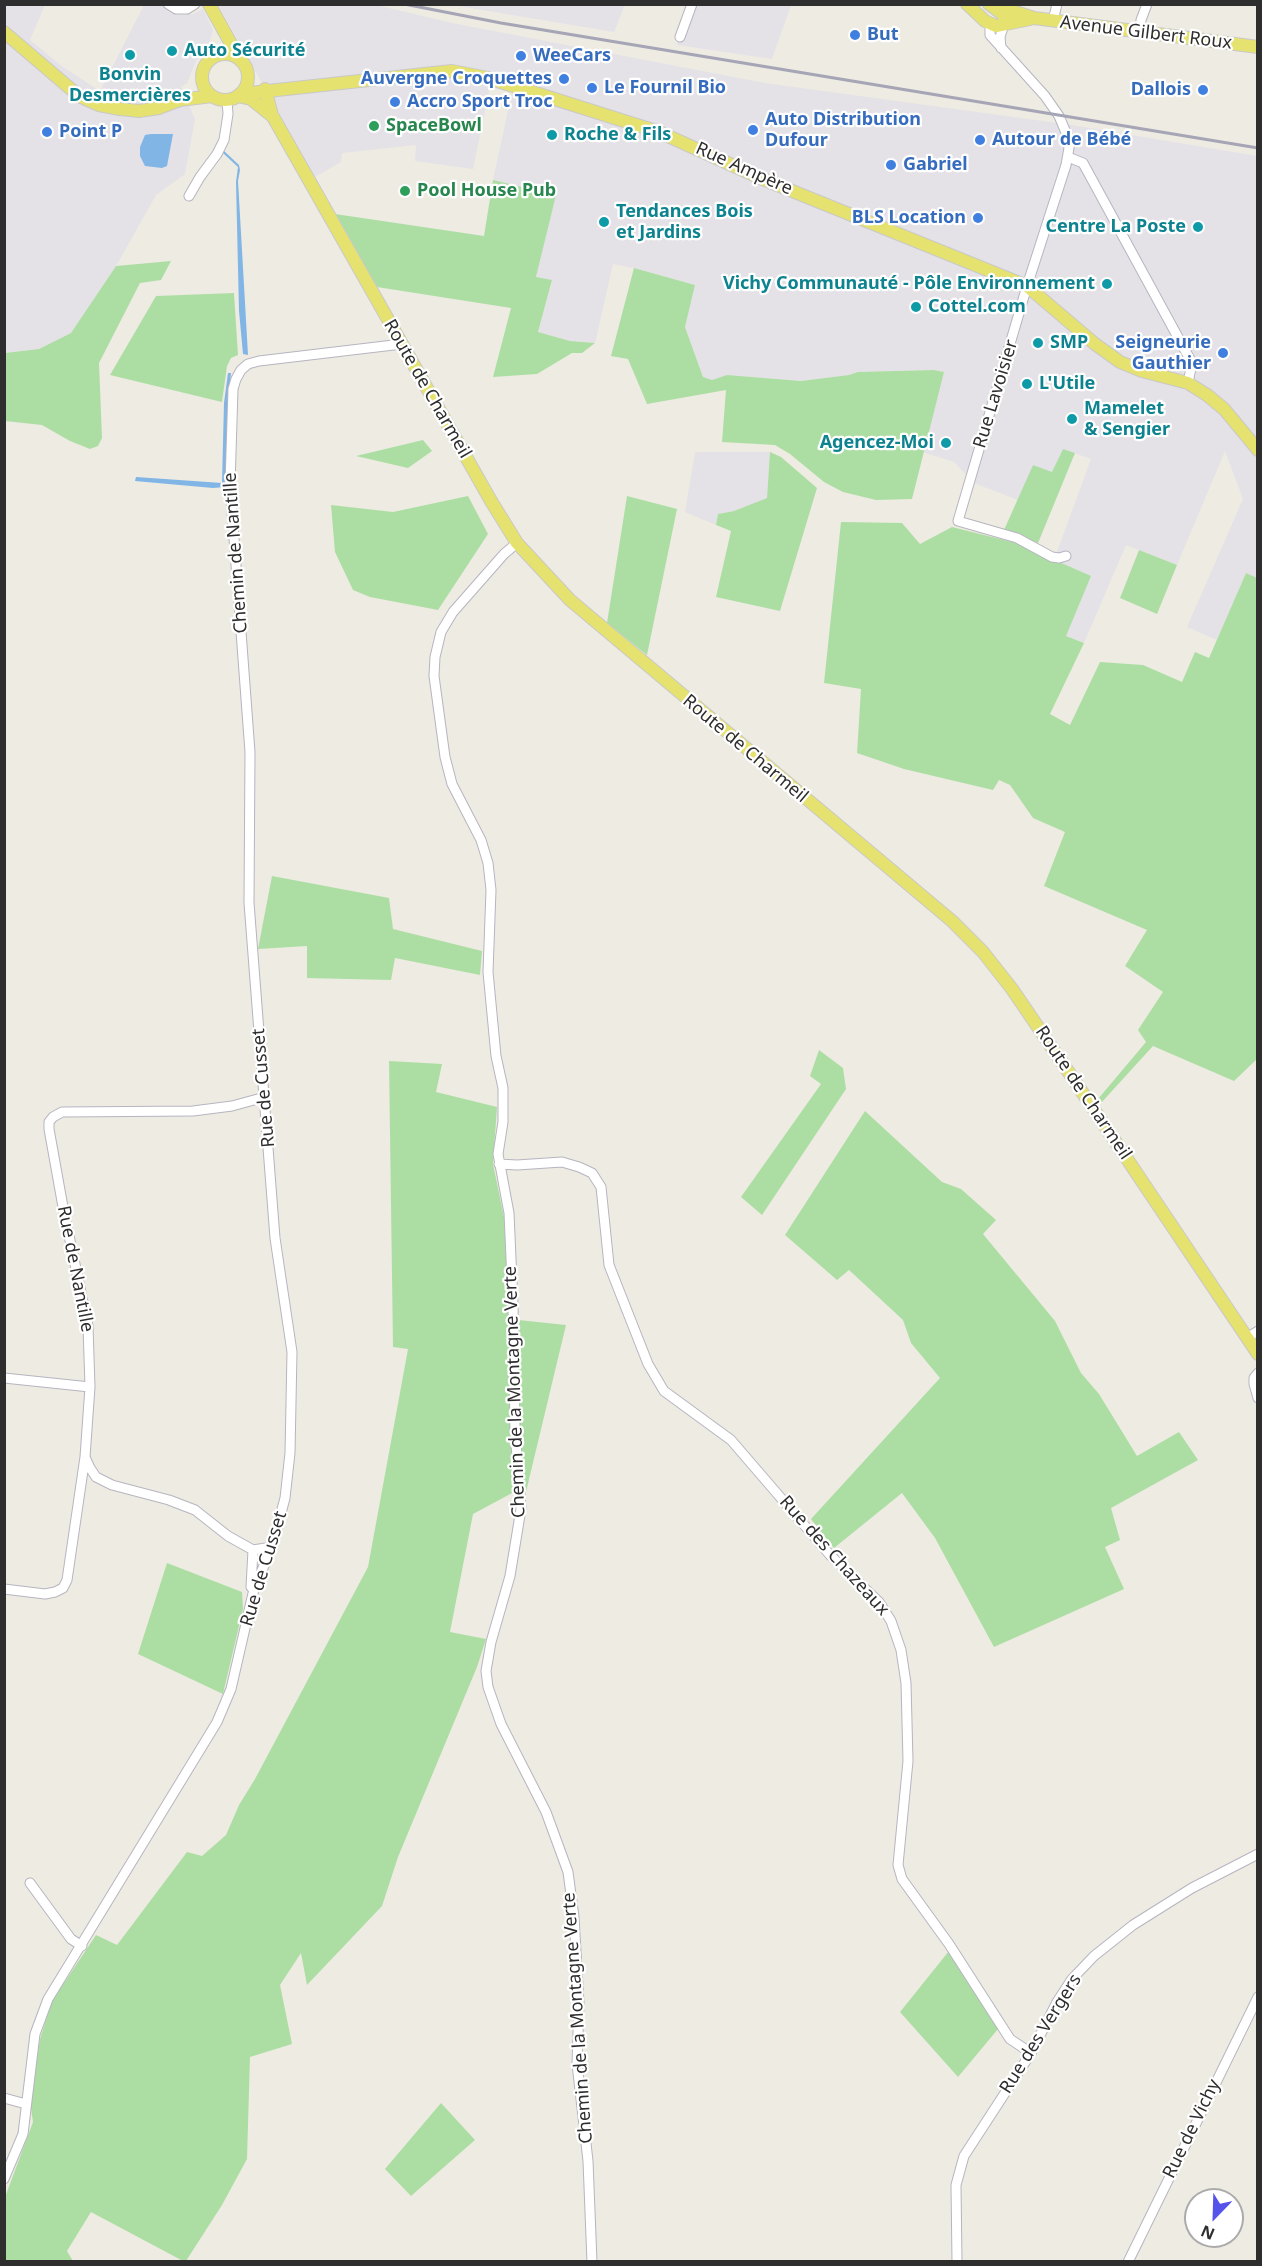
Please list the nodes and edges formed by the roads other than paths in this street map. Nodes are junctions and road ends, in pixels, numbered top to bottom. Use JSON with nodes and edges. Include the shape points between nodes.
{"nodes":[{"id":1,"x":168,"y":4,"type":"edge"},
{"id":2,"x":195,"y":4,"type":"edge"},
{"id":3,"x":692,"y":4,"type":"edge"},
{"id":4,"x":967,"y":4,"type":"edge"},
{"id":5,"x":1057,"y":4,"type":"edge"},
{"id":6,"x":1147,"y":4,"type":"edge"},
{"id":7,"x":211,"y":8,"type":"edge"},
{"id":8,"x":995,"y":20,"type":"edge"},
{"id":9,"x":1053,"y":21,"type":"junction"},
{"id":10,"x":4,"y":32,"type":"edge"},
{"id":11,"x":1140,"y":32,"type":"junction"},
{"id":12,"x":680,"y":37,"type":"dead end"},
{"id":13,"x":1257,"y":47,"type":"edge"},
{"id":14,"x":1001,"y":48,"type":"junction"},
{"id":15,"x":216,"y":56,"type":"junction"},
{"id":16,"x":240,"y":60,"type":"junction"},
{"id":17,"x":247,"y":75,"type":"junction"},
{"id":18,"x":202,"y":80,"type":"junction"},
{"id":19,"x":265,"y":89,"type":"junction"},
{"id":20,"x":286,"y":89,"type":"junction"},
{"id":21,"x":212,"y":96,"type":"junction"},
{"id":22,"x":235,"y":96,"type":"junction"},
{"id":23,"x":180,"y":99,"type":"junction"},
{"id":24,"x":272,"y":116,"type":"junction"},
{"id":25,"x":1068,"y":157,"type":"junction"},
{"id":26,"x":189,"y":196,"type":"dead end"},
{"id":27,"x":1027,"y":286,"type":"junction"},
{"id":28,"x":402,"y":344,"type":"junction"},
{"id":29,"x":1188,"y":383,"type":"junction"},
{"id":30,"x":1257,"y":450,"type":"edge"},
{"id":31,"x":518,"y":543,"type":"junction"},
{"id":32,"x":1066,"y":556,"type":"dead end"},
{"id":33,"x":249,"y":903,"type":"joint"},
{"id":34,"x":265,"y":1097,"type":"junction"},
{"id":35,"x":499,"y":1164,"type":"junction"},
{"id":36,"x":1257,"y":1330,"type":"edge"},
{"id":37,"x":1247,"y":1338,"type":"junction"},
{"id":38,"x":1257,"y":1354,"type":"edge"},
{"id":39,"x":1257,"y":1374,"type":"edge"},
{"id":40,"x":4,"y":1378,"type":"edge"},
{"id":41,"x":90,"y":1387,"type":"junction"},
{"id":42,"x":1257,"y":1398,"type":"edge"},
{"id":43,"x":86,"y":1457,"type":"junction"},
{"id":44,"x":96,"y":1477,"type":"junction"},
{"id":45,"x":80,"y":1489,"type":"junction"},
{"id":46,"x":272,"y":1546,"type":"junction"},
{"id":47,"x":253,"y":1550,"type":"junction"},
{"id":48,"x":4,"y":1589,"type":"edge"},
{"id":49,"x":254,"y":1589,"type":"junction"},
{"id":50,"x":1257,"y":1854,"type":"edge"},
{"id":51,"x":30,"y":1883,"type":"dead end"},
{"id":52,"x":82,"y":1946,"type":"junction"},
{"id":53,"x":1257,"y":1997,"type":"edge"},
{"id":54,"x":1031,"y":2053,"type":"junction"},
{"id":55,"x":4,"y":2098,"type":"edge"},
{"id":56,"x":26,"y":2104,"type":"junction"},
{"id":57,"x":4,"y":2180,"type":"edge"},
{"id":58,"x":591,"y":2262,"type":"edge"},
{"id":59,"x":957,"y":2262,"type":"edge"},
{"id":60,"x":1128,"y":2262,"type":"edge"}],
"edges":[{"from":1,"to":2,"type":"street","via":[[187,9]]},
{"from":3,"to":12,"type":"street"},
{"from":4,"to":8,"type":"main road"},
{"from":5,"to":9,"type":"street"},
{"from":6,"to":11,"type":"street"},
{"from":7,"to":15,"type":"main road","via":[[219,31]]},
{"from":7,"to":16,"type":"main road"},
{"from":8,"to":9,"type":"main road","name":"Avenue Gilbert Roux"},
{"from":8,"to":14,"type":"street"},
{"from":8,"to":14,"type":"street"},
{"from":9,"to":11,"type":"main road","name":"Avenue Gilbert Roux"},
{"from":10,"to":23,"type":"main road","via":[[78,96],[99,105],[139,111]]},
{"from":11,"to":13,"type":"main road","name":"Avenue Gilbert Roux"},
{"from":14,"to":25,"type":"street","via":[[1059,117],[1070,142]]},
{"from":15,"to":16,"type":"main road","via":[[228,54]]},
{"from":15,"to":18,"type":"main road","via":[[205,65]]},
{"from":16,"to":17,"type":"main road"},
{"from":17,"to":19,"type":"main road"},
{"from":17,"to":22,"type":"main road","via":[[247,82]]},
{"from":18,"to":21,"type":"main road"},
{"from":18,"to":23,"type":"main road"},
{"from":19,"to":20,"type":"main road","name":"Rue Ampère"},
{"from":19,"to":22,"type":"main road","name":"Rue Ampère"},
{"from":19,"to":24,"type":"main road","name":"Route de Charmeil"},
{"from":20,"to":24,"type":"main road","via":[[278,94]]},
{"from":20,"to":27,"type":"main road","name":"Rue Ampère","via":[[452,71],[488,78],[659,132],[765,180]]},
{"from":21,"to":22,"type":"main road"},
{"from":21,"to":23,"type":"main road"},
{"from":22,"to":24,"type":"main road","name":"Route de Charmeil","via":[[250,99]]},
{"from":22,"to":26,"type":"street","via":[[218,154]]},
{"from":24,"to":28,"type":"main road","name":"Route de Charmeil"},
{"from":25,"to":27,"type":"street","name":"Rue Lavoisier"},
{"from":25,"to":29,"type":"street","via":[[1083,163],[1192,363]]},
{"from":27,"to":29,"type":"main road","name":"Rue Ampère","via":[[1120,362]]},
{"from":27,"to":32,"type":"street","name":"Rue Lavoisier","via":[[958,521],[1017,538],[1052,557]]},
{"from":28,"to":31,"type":"main road","name":"Route de Charmeil"},
{"from":28,"to":33,"type":"street","name":"Chemin de Nantille","via":[[259,360],[248,364],[233,389],[230,485],[250,752]]},
{"from":29,"to":30,"type":"main road","name":"Rue Ampère","via":[[1224,409]]},
{"from":31,"to":35,"type":"street","name":"Chemin de la Montagne Verte","via":[[453,612],[441,632],[434,676],[452,784],[481,840],[488,863],[488,972],[503,1088]]},
{"from":31,"to":37,"type":"main road","name":"Route de Charmeil","via":[[570,600],[945,915],[983,952],[1012,988]]},
{"from":33,"to":34,"type":"street","name":"Rue de Cusset"},
{"from":34,"to":41,"type":"street","name":"Rue de Nantille","via":[[193,1111],[62,1112],[53,1117],[49,1129],[88,1326]]},
{"from":34,"to":46,"type":"street","name":"Rue de Cusset","via":[[275,1238],[293,1379],[285,1498]]},
{"from":35,"to":54,"type":"street","name":"Rue des Chazeaux","via":[[562,1162],[592,1173],[601,1187],[609,1265],[648,1364],[664,1391],[731,1440],[830,1555],[879,1602],[891,1621],[906,1683],[908,1761],[898,1865],[902,1879],[1010,2039]]},
{"from":35,"to":58,"type":"street","name":"Chemin de la Montagne Verte","via":[[509,1213],[521,1509],[510,1576],[486,1671],[501,1724],[546,1812],[568,1872],[579,2003],[577,2064],[588,2161]]},
{"from":36,"to":37,"type":"street"},
{"from":37,"to":38,"type":"main road","name":"Route de Charmeil"},
{"from":39,"to":42,"type":"street"},
{"from":40,"to":41,"type":"street"},
{"from":41,"to":43,"type":"street","name":"Rue de Nantille"},
{"from":43,"to":44,"type":"street","name":"Rue de Nantille"},
{"from":43,"to":45,"type":"street"},
{"from":44,"to":45,"type":"street"},
{"from":44,"to":47,"type":"street","via":[[195,1510]]},
{"from":45,"to":48,"type":"street","via":[[63,1588],[45,1594]]},
{"from":46,"to":47,"type":"street"},
{"from":46,"to":49,"type":"street","name":"Rue de Cusset"},
{"from":47,"to":49,"type":"street"},
{"from":49,"to":52,"type":"street","name":"Rue de Cusset","via":[[231,1689],[217,1722]]},
{"from":50,"to":54,"type":"street","name":"Rue des Vergers","via":[[1192,1888],[1133,1925],[1094,1956],[1057,2002]]},
{"from":51,"to":52,"type":"street","via":[[72,1939]]},
{"from":52,"to":56,"type":"street","name":"Rue de Cusset","via":[[48,1999],[35,2034]]},
{"from":53,"to":60,"type":"street","name":"Rue de Vichy"},
{"from":54,"to":59,"type":"street","name":"Rue des Vergers","via":[[975,2137],[958,2172]]},
{"from":55,"to":56,"type":"street"},
{"from":56,"to":57,"type":"street","name":"Rue de Cusset","via":[[23,2134]]}]}
